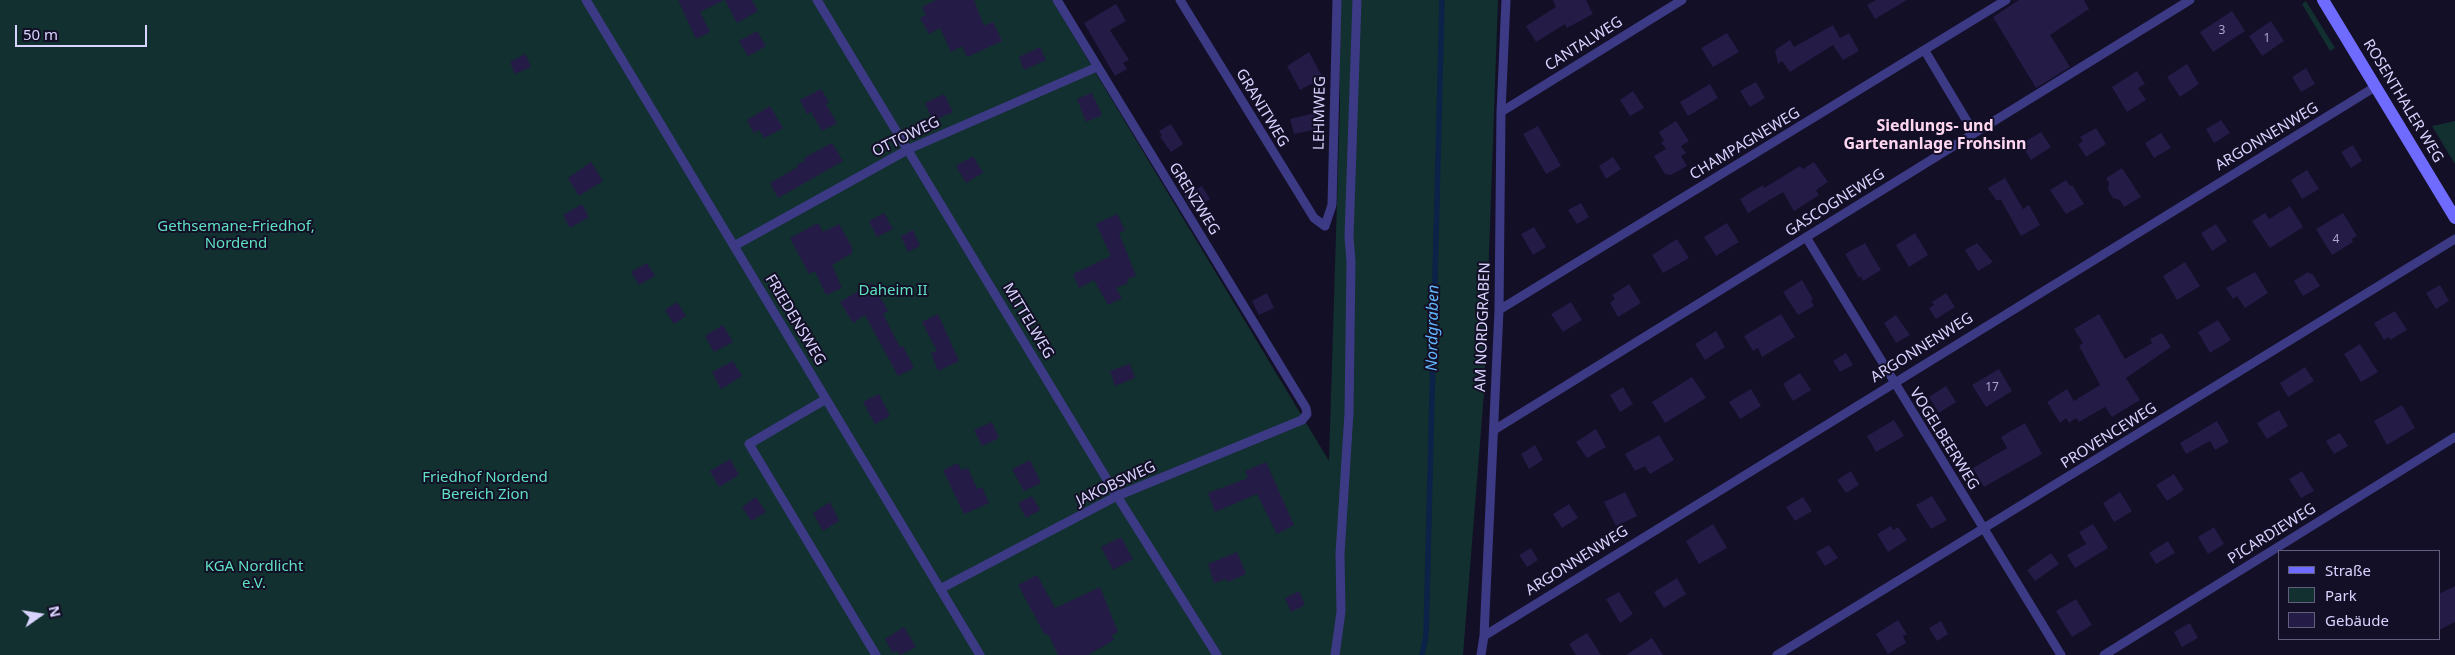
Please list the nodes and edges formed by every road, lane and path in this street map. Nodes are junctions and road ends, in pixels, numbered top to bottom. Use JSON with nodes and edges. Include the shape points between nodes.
{"nodes":[{"id":1,"x":586,"y":0,"type":"edge"},
{"id":2,"x":817,"y":0,"type":"edge"},
{"id":3,"x":1057,"y":0,"type":"edge"},
{"id":4,"x":1180,"y":0,"type":"edge"},
{"id":5,"x":1336,"y":0,"type":"edge"},
{"id":6,"x":1356,"y":0,"type":"edge"},
{"id":7,"x":1506,"y":0,"type":"edge"},
{"id":8,"x":1682,"y":0,"type":"edge"},
{"id":9,"x":2006,"y":0,"type":"edge"},
{"id":10,"x":2190,"y":0,"type":"edge"},
{"id":11,"x":2323,"y":0,"type":"edge"},
{"id":12,"x":1925,"y":51,"type":"junction"},
{"id":13,"x":1097,"y":67,"type":"junction"},
{"id":14,"x":2375,"y":87,"type":"junction"},
{"id":15,"x":1501,"y":112,"type":"junction"},
{"id":16,"x":1974,"y":133,"type":"junction"},
{"id":17,"x":908,"y":149,"type":"junction"},
{"id":18,"x":2455,"y":218,"type":"edge"},
{"id":19,"x":1325,"y":226,"type":"joint"},
{"id":20,"x":1806,"y":237,"type":"junction"},
{"id":21,"x":2455,"y":239,"type":"edge"},
{"id":22,"x":734,"y":246,"type":"junction"},
{"id":23,"x":1499,"y":310,"type":"junction"},
{"id":24,"x":1893,"y":382,"type":"junction"},
{"id":25,"x":826,"y":399,"type":"junction"},
{"id":26,"x":1307,"y":414,"type":"joint"},
{"id":27,"x":1494,"y":430,"type":"junction"},
{"id":28,"x":2455,"y":437,"type":"edge"},
{"id":29,"x":1117,"y":496,"type":"junction"},
{"id":30,"x":1984,"y":529,"type":"junction"},
{"id":31,"x":940,"y":589,"type":"junction"},
{"id":32,"x":1484,"y":636,"type":"junction"},
{"id":33,"x":876,"y":655,"type":"edge"},
{"id":34,"x":980,"y":655,"type":"edge"},
{"id":35,"x":1217,"y":655,"type":"edge"},
{"id":36,"x":1335,"y":655,"type":"edge"},
{"id":37,"x":1481,"y":655,"type":"edge"},
{"id":38,"x":1777,"y":655,"type":"edge"},
{"id":39,"x":2061,"y":655,"type":"edge"},
{"id":40,"x":2104,"y":655,"type":"edge"}],
"edges":[{"from":1,"to":22,"type":"lane","name":"FRIEDENSWEG"},
{"from":2,"to":17,"type":"lane","name":"MITTELWEG"},
{"from":3,"to":13,"type":"lane","name":"GRENZWEG"},
{"from":4,"to":19,"type":"lane","name":"GRANITWEG","via":[[1314,218]]},
{"from":5,"to":19,"type":"lane","name":"LEHMWEG","via":[[1332,204]]},
{"from":6,"to":36,"type":"lane","via":[[1349,237],[1349,413],[1340,554],[1341,612]]},
{"from":7,"to":15,"type":"lane","name":"AM NORDGRABEN"},
{"from":8,"to":15,"type":"lane","name":"CANTALWEG"},
{"from":9,"to":12,"type":"lane","name":"CHAMPAGNEWEG"},
{"from":10,"to":16,"type":"lane","name":"GASCOGNEWEG"},
{"from":11,"to":14,"type":"main road","name":"ROSENTHALER WEG"},
{"from":12,"to":16,"type":"lane"},
{"from":12,"to":23,"type":"lane","name":"CHAMPAGNEWEG"},
{"from":13,"to":17,"type":"lane","name":"OTTOWEG"},
{"from":13,"to":26,"type":"lane","name":"GRENZWEG"},
{"from":14,"to":18,"type":"main road","name":"ROSENTHALER WEG"},
{"from":14,"to":24,"type":"lane","name":"ARGONNENWEG"},
{"from":15,"to":23,"type":"lane","name":"AM NORDGRABEN"},
{"from":16,"to":20,"type":"lane","name":"GASCOGNEWEG"},
{"from":17,"to":22,"type":"lane","name":"OTTOWEG"},
{"from":17,"to":29,"type":"lane","name":"MITTELWEG"},
{"from":20,"to":24,"type":"lane","name":"VOGELBEERWEG"},
{"from":20,"to":27,"type":"lane","name":"GASCOGNEWEG"},
{"from":21,"to":30,"type":"lane","name":"PROVENCEWEG"},
{"from":22,"to":25,"type":"lane","name":"FRIEDENSWEG"},
{"from":23,"to":27,"type":"lane","name":"AM NORDGRABEN"},
{"from":24,"to":30,"type":"lane","name":"VOGELBEERWEG"},
{"from":24,"to":32,"type":"lane","name":"ARGONNENWEG"},
{"from":25,"to":31,"type":"lane","name":"FRIEDENSWEG"},
{"from":25,"to":33,"type":"lane","via":[[749,444]]},
{"from":26,"to":29,"type":"lane","name":"JAKOBSWEG","via":[[1302,420]]},
{"from":27,"to":32,"type":"lane","name":"AM NORDGRABEN"},
{"from":28,"to":40,"type":"lane","name":"PICARDIEWEG"},
{"from":29,"to":31,"type":"lane","name":"JAKOBSWEG"},
{"from":29,"to":35,"type":"lane","name":"MITTELWEG"},
{"from":30,"to":38,"type":"lane","name":"PROVENCEWEG"},
{"from":30,"to":39,"type":"lane","name":"VOGELBEERWEG"},
{"from":31,"to":34,"type":"lane","name":"FRIEDENSWEG"},
{"from":32,"to":37,"type":"lane","name":"AM NORDGRABEN"}]}
